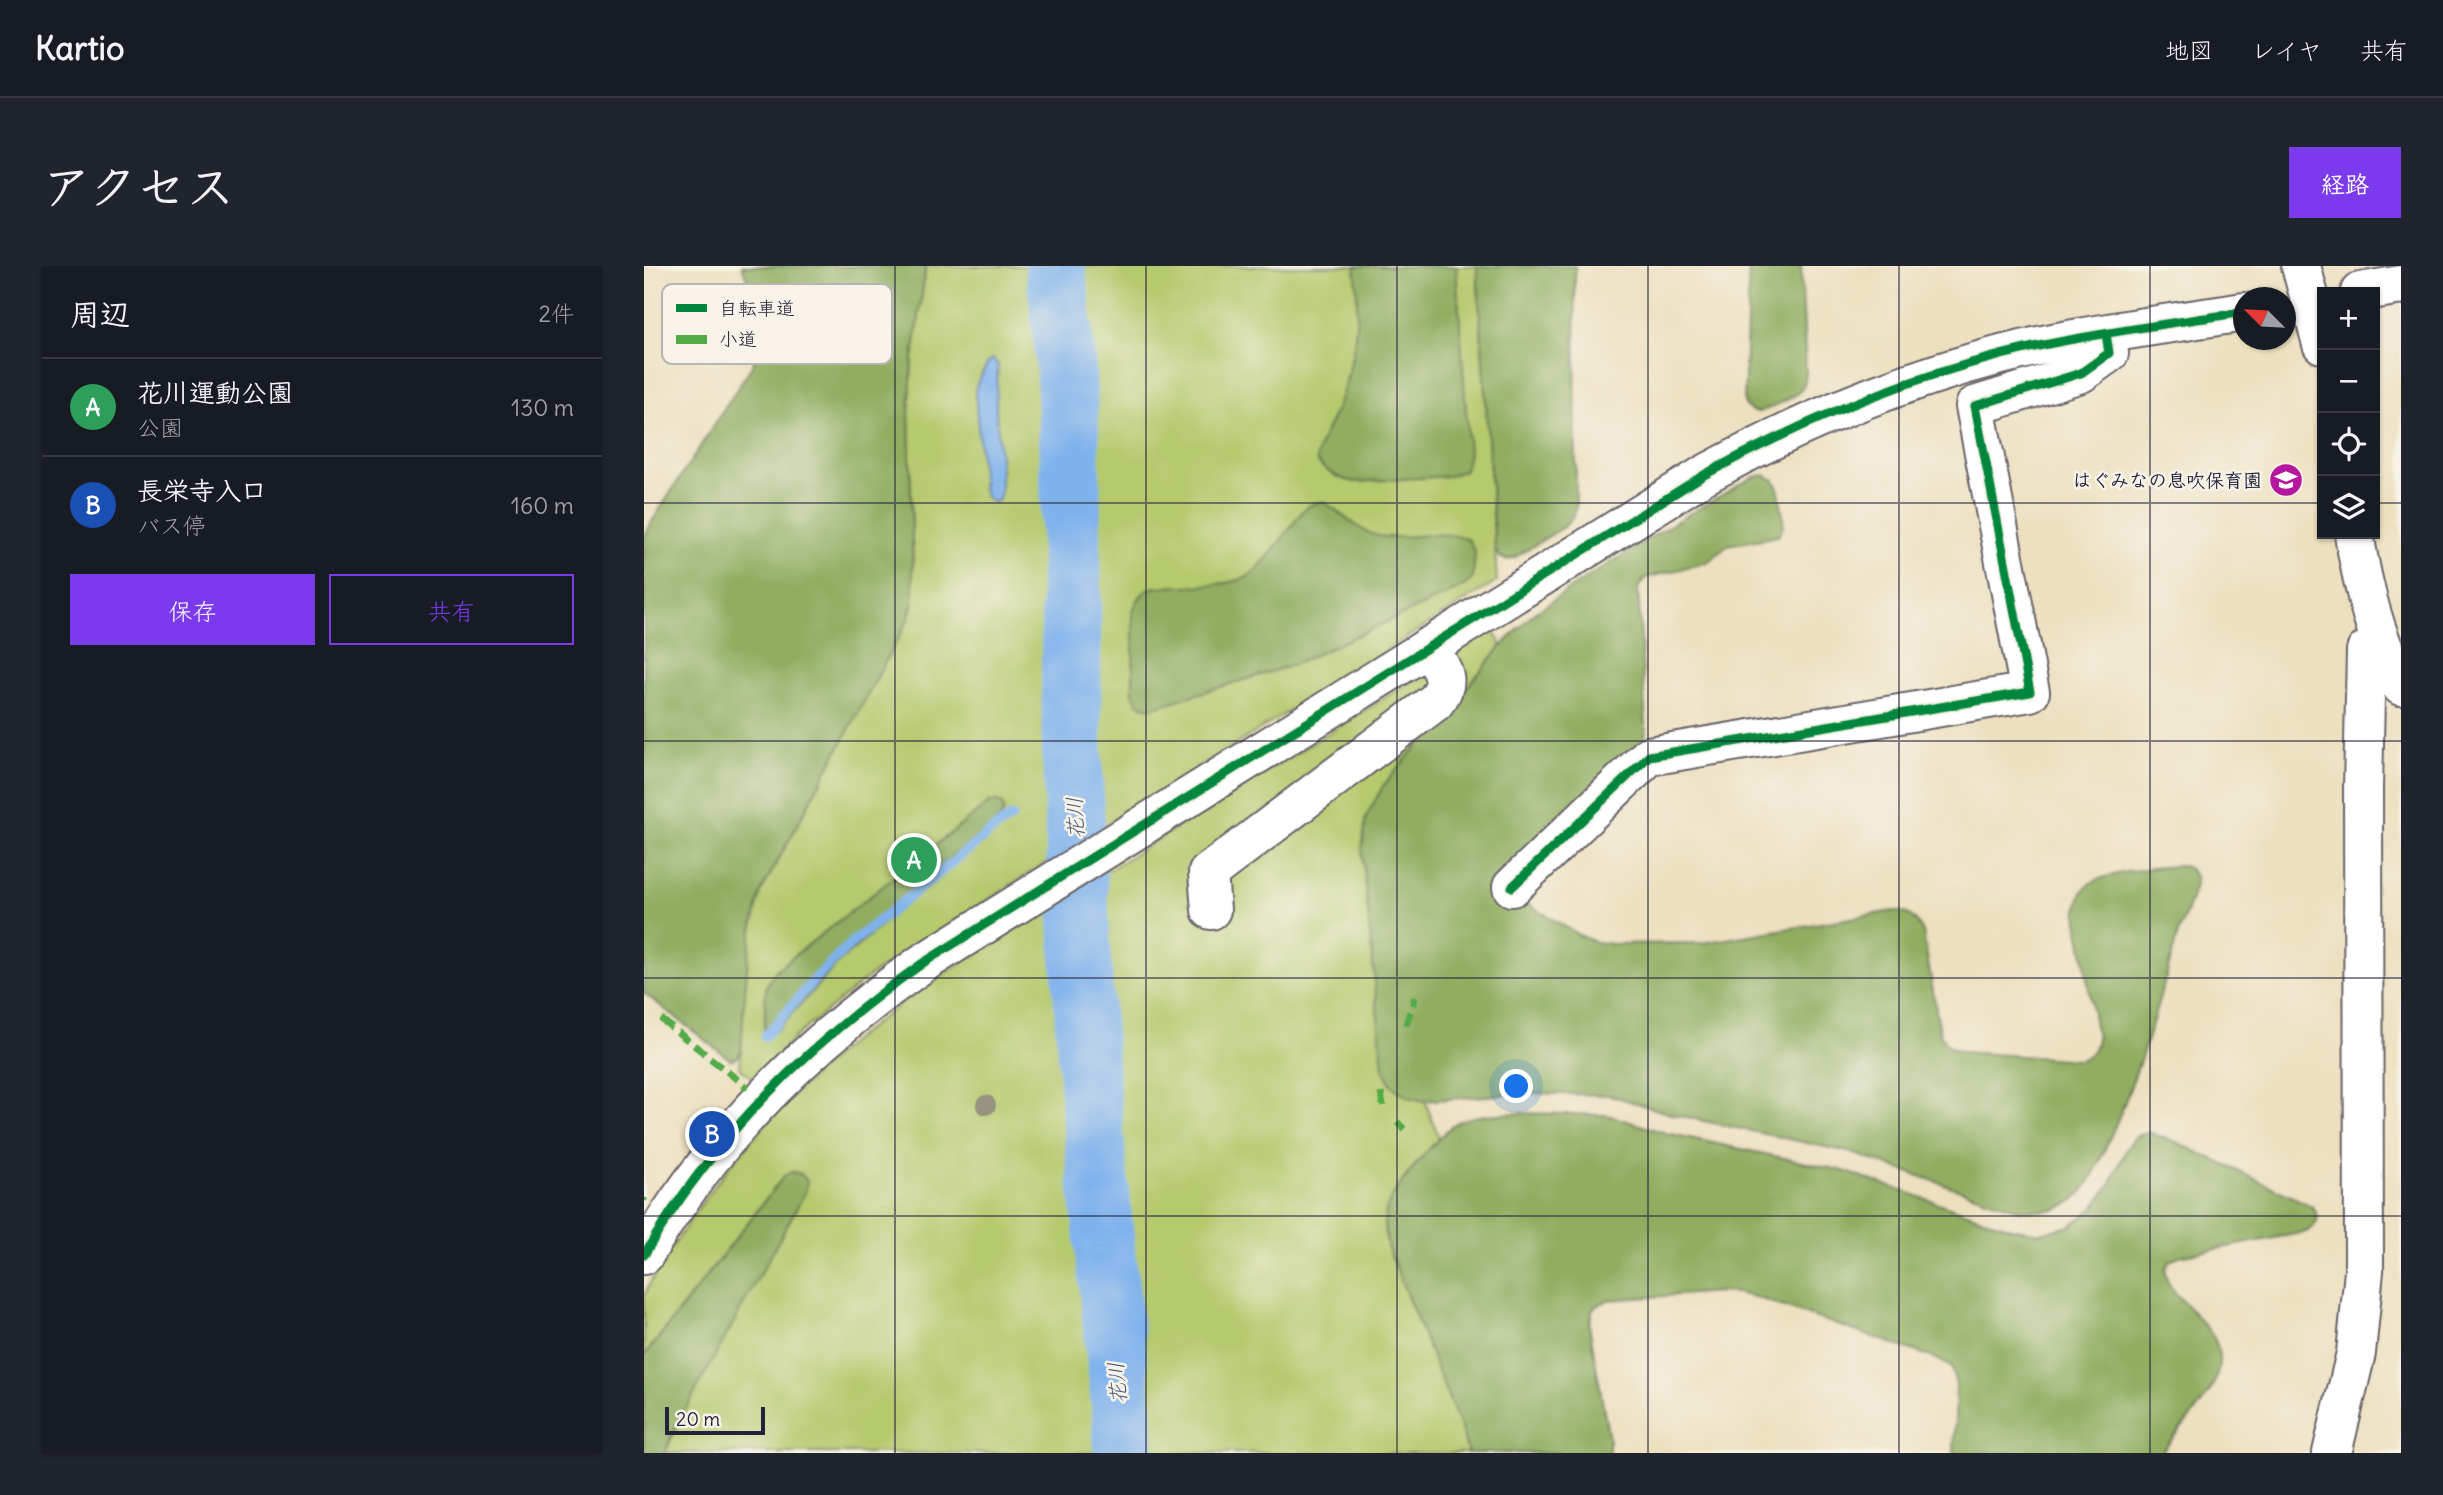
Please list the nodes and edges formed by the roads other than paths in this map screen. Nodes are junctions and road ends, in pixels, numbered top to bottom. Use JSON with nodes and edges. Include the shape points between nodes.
{"nodes":[{"id":1,"x":2401,"y":285,"type":"edge"},
{"id":2,"x":2380,"y":289,"type":"edge"},
{"id":3,"x":2305,"y":293,"type":"edge"},
{"id":4,"x":2233,"y":314,"type":"edge"},
{"id":5,"x":2317,"y":329,"type":"edge"},
{"id":6,"x":2106,"y":334,"type":"junction"},
{"id":7,"x":2355,"y":539,"type":"edge"},
{"id":8,"x":2382,"y":646,"type":"junction"},
{"id":9,"x":1428,"y":647,"type":"junction"},
{"id":10,"x":2401,"y":686,"type":"edge"},
{"id":11,"x":1512,"y":887,"type":"dead end"},
{"id":12,"x":1211,"y":910,"type":"dead end"},
{"id":13,"x":644,"y":1255,"type":"edge"},
{"id":14,"x":2332,"y":1453,"type":"edge"}],
"edges":[{"from":1,"to":2,"type":"street"},
{"from":3,"to":5,"type":"street"},
{"from":4,"to":6,"type":"street"},
{"from":6,"to":9,"type":"street","via":[[2033,347],[1948,370],[1783,434],[1704,475]]},
{"from":6,"to":11,"type":"street","via":[[2109,353],[2081,373],[1975,407],[2030,692],[1649,756]]},
{"from":7,"to":8,"type":"street"},
{"from":8,"to":10,"type":"street"},
{"from":8,"to":14,"type":"street","via":[[2366,651],[2364,1271],[2356,1353]]},
{"from":9,"to":12,"type":"street","via":[[1443,670],[1443,693],[1208,873]]},
{"from":9,"to":13,"type":"street","via":[[923,963],[855,1013],[775,1084],[711,1157]]}]}
